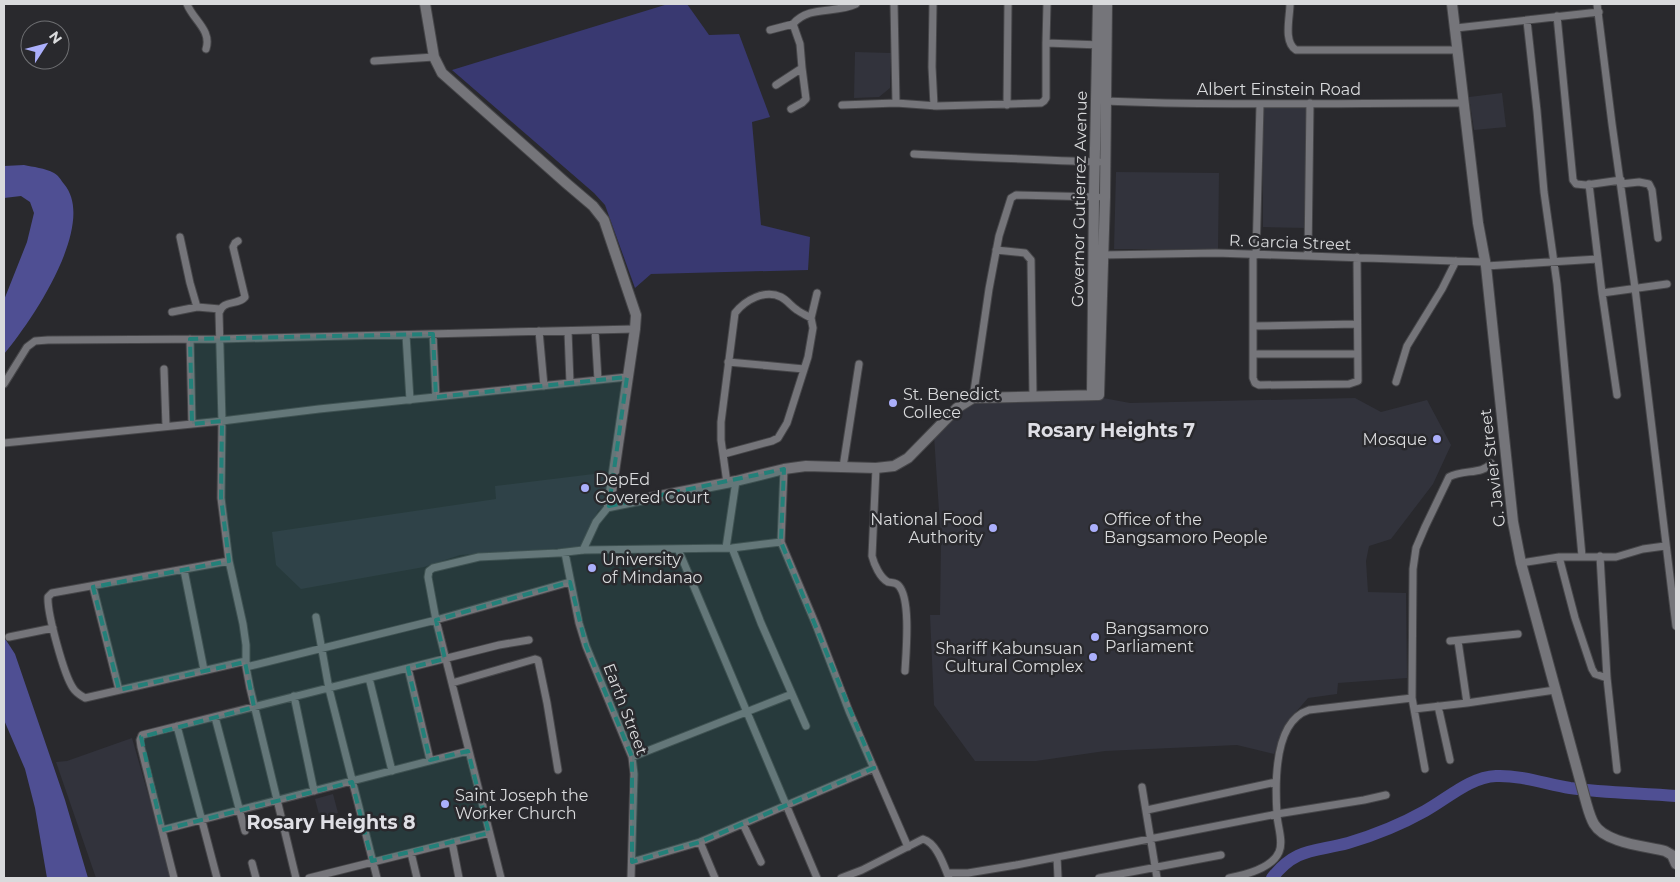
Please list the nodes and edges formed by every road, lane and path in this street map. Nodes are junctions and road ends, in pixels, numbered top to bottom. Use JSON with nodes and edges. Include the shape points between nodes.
{"nodes":[{"id":1,"x":187,"y":4,"type":"edge"},
{"id":2,"x":425,"y":4,"type":"edge"},
{"id":3,"x":856,"y":4,"type":"edge"},
{"id":4,"x":894,"y":4,"type":"edge"},
{"id":5,"x":933,"y":4,"type":"edge"},
{"id":6,"x":1008,"y":4,"type":"edge"},
{"id":7,"x":1047,"y":4,"type":"edge"},
{"id":8,"x":1098,"y":4,"type":"edge"},
{"id":9,"x":1108,"y":4,"type":"edge"},
{"id":10,"x":1290,"y":4,"type":"edge"},
{"id":11,"x":1452,"y":4,"type":"edge"},
{"id":12,"x":1598,"y":4,"type":"edge"},
{"id":13,"x":1599,"y":12,"type":"junction"},
{"id":14,"x":1557,"y":16,"type":"junction"},
{"id":15,"x":1527,"y":21,"type":"junction"},
{"id":16,"x":793,"y":24,"type":"junction"},
{"id":17,"x":1456,"y":28,"type":"junction"},
{"id":18,"x":770,"y":30,"type":"dead end"},
{"id":19,"x":1046,"y":43,"type":"junction"},
{"id":20,"x":1101,"y":45,"type":"junction"},
{"id":21,"x":206,"y":50,"type":"dead end"},
{"id":22,"x":1457,"y":50,"type":"junction"},
{"id":23,"x":434,"y":57,"type":"junction"},
{"id":24,"x":374,"y":61,"type":"dead end"},
{"id":25,"x":802,"y":68,"type":"junction"},
{"id":26,"x":776,"y":85,"type":"dead end"},
{"id":27,"x":1095,"y":100,"type":"junction"},
{"id":28,"x":1106,"y":101,"type":"junction"},
{"id":29,"x":896,"y":103,"type":"junction"},
{"id":30,"x":1310,"y":103,"type":"junction"},
{"id":31,"x":1463,"y":103,"type":"junction"},
{"id":32,"x":1007,"y":104,"type":"junction"},
{"id":33,"x":842,"y":105,"type":"dead end"},
{"id":34,"x":1260,"y":105,"type":"junction"},
{"id":35,"x":934,"y":106,"type":"junction"},
{"id":36,"x":791,"y":109,"type":"dead end"},
{"id":37,"x":914,"y":154,"type":"dead end"},
{"id":38,"x":1100,"y":162,"type":"junction"},
{"id":39,"x":1621,"y":182,"type":"junction"},
{"id":40,"x":1589,"y":184,"type":"junction"},
{"id":41,"x":1094,"y":197,"type":"junction"},
{"id":42,"x":1106,"y":197,"type":"junction"},
{"id":43,"x":180,"y":237,"type":"dead end"},
{"id":44,"x":1658,"y":238,"type":"dead end"},
{"id":45,"x":238,"y":241,"type":"dead end"},
{"id":46,"x":996,"y":250,"type":"junction"},
{"id":47,"x":1098,"y":255,"type":"junction"},
{"id":48,"x":1254,"y":255,"type":"junction"},
{"id":49,"x":1308,"y":256,"type":"junction"},
{"id":50,"x":1357,"y":257,"type":"junction"},
{"id":51,"x":1598,"y":259,"type":"junction"},
{"id":52,"x":1456,"y":261,"type":"junction"},
{"id":53,"x":1553,"y":262,"type":"junction"},
{"id":54,"x":1486,"y":264,"type":"junction"},
{"id":55,"x":1667,"y":284,"type":"dead end"},
{"id":56,"x":1635,"y":288,"type":"junction"},
{"id":57,"x":817,"y":293,"type":"dead end"},
{"id":58,"x":1602,"y":294,"type":"junction"},
{"id":59,"x":197,"y":307,"type":"junction"},
{"id":60,"x":220,"y":309,"type":"junction"},
{"id":61,"x":172,"y":312,"type":"dead end"},
{"id":62,"x":811,"y":318,"type":"junction"},
{"id":63,"x":1357,"y":324,"type":"junction"},
{"id":64,"x":1253,"y":326,"type":"junction"},
{"id":65,"x":636,"y":329,"type":"junction"},
{"id":66,"x":595,"y":330,"type":"junction"},
{"id":67,"x":539,"y":331,"type":"junction"},
{"id":68,"x":568,"y":331,"type":"junction"},
{"id":69,"x":406,"y":334,"type":"junction"},
{"id":70,"x":433,"y":334,"type":"junction"},
{"id":71,"x":190,"y":339,"type":"junction"},
{"id":72,"x":219,"y":339,"type":"junction"},
{"id":73,"x":1253,"y":354,"type":"junction"},
{"id":74,"x":1357,"y":354,"type":"junction"},
{"id":75,"x":728,"y":362,"type":"junction"},
{"id":76,"x":859,"y":364,"type":"dead end"},
{"id":77,"x":164,"y":368,"type":"dead end"},
{"id":78,"x":804,"y":369,"type":"junction"},
{"id":79,"x":627,"y":377,"type":"junction"},
{"id":80,"x":598,"y":380,"type":"junction"},
{"id":81,"x":1396,"y":382,"type":"dead end"},
{"id":82,"x":570,"y":383,"type":"junction"},
{"id":83,"x":4,"y":384,"type":"edge"},
{"id":84,"x":544,"y":386,"type":"junction"},
{"id":85,"x":1617,"y":395,"type":"dead end"},
{"id":86,"x":1032,"y":396,"type":"junction"},
{"id":87,"x":436,"y":397,"type":"junction"},
{"id":88,"x":973,"y":398,"type":"junction"},
{"id":89,"x":410,"y":400,"type":"junction"},
{"id":90,"x":222,"y":421,"type":"junction"},
{"id":91,"x":192,"y":424,"type":"junction"},
{"id":92,"x":166,"y":426,"type":"junction"},
{"id":93,"x":4,"y":443,"type":"edge"},
{"id":94,"x":724,"y":454,"type":"junction"},
{"id":95,"x":1491,"y":463,"type":"dead end"},
{"id":96,"x":844,"y":467,"type":"junction"},
{"id":97,"x":876,"y":468,"type":"junction"},
{"id":98,"x":784,"y":469,"type":"junction"},
{"id":99,"x":732,"y":482,"type":"junction"},
{"id":100,"x":609,"y":506,"type":"junction"},
{"id":101,"x":781,"y":542,"type":"junction"},
{"id":102,"x":1666,"y":546,"type":"junction"},
{"id":103,"x":729,"y":548,"type":"junction"},
{"id":104,"x":678,"y":549,"type":"junction"},
{"id":105,"x":583,"y":550,"type":"junction"},
{"id":106,"x":565,"y":553,"type":"junction"},
{"id":107,"x":1582,"y":556,"type":"junction"},
{"id":108,"x":1600,"y":556,"type":"junction"},
{"id":109,"x":1559,"y":557,"type":"junction"},
{"id":110,"x":229,"y":562,"type":"junction"},
{"id":111,"x":1521,"y":563,"type":"junction"},
{"id":112,"x":184,"y":570,"type":"junction"},
{"id":113,"x":570,"y":582,"type":"junction"},
{"id":114,"x":93,"y":587,"type":"junction"},
{"id":115,"x":316,"y":617,"type":"dead end"},
{"id":116,"x":436,"y":620,"type":"junction"},
{"id":117,"x":1676,"y":626,"type":"edge"},
{"id":118,"x":53,"y":628,"type":"junction"},
{"id":119,"x":1518,"y":634,"type":"dead end"},
{"id":120,"x":9,"y":637,"type":"dead end"},
{"id":121,"x":528,"y":640,"type":"dead end"},
{"id":122,"x":1450,"y":641,"type":"dead end"},
{"id":123,"x":1458,"y":641,"type":"junction"},
{"id":124,"x":321,"y":649,"type":"junction"},
{"id":125,"x":445,"y":659,"type":"junction"},
{"id":126,"x":246,"y":664,"type":"junction"},
{"id":127,"x":408,"y":668,"type":"junction"},
{"id":128,"x":204,"y":670,"type":"junction"},
{"id":129,"x":905,"y":671,"type":"dead end"},
{"id":130,"x":369,"y":678,"type":"junction"},
{"id":131,"x":1608,"y":678,"type":"junction"},
{"id":132,"x":452,"y":683,"type":"junction"},
{"id":133,"x":329,"y":688,"type":"junction"},
{"id":134,"x":119,"y":690,"type":"junction"},
{"id":135,"x":1555,"y":690,"type":"junction"},
{"id":136,"x":792,"y":694,"type":"junction"},
{"id":137,"x":294,"y":696,"type":"junction"},
{"id":138,"x":1412,"y":698,"type":"junction"},
{"id":139,"x":1467,"y":703,"type":"junction"},
{"id":140,"x":1438,"y":706,"type":"junction"},
{"id":141,"x":254,"y":707,"type":"junction"},
{"id":142,"x":1414,"y":709,"type":"junction"},
{"id":143,"x":748,"y":712,"type":"junction"},
{"id":144,"x":215,"y":717,"type":"junction"},
{"id":145,"x":177,"y":726,"type":"junction"},
{"id":146,"x":806,"y":726,"type":"dead end"},
{"id":147,"x":468,"y":751,"type":"junction"},
{"id":148,"x":632,"y":757,"type":"junction"},
{"id":149,"x":430,"y":760,"type":"junction"},
{"id":150,"x":1450,"y":760,"type":"dead end"},
{"id":151,"x":874,"y":768,"type":"junction"},
{"id":152,"x":1425,"y":769,"type":"dead end"},
{"id":153,"x":558,"y":770,"type":"dead end"},
{"id":154,"x":1617,"y":770,"type":"dead end"},
{"id":155,"x":392,"y":771,"type":"junction"},
{"id":156,"x":352,"y":782,"type":"junction"},
{"id":157,"x":1276,"y":782,"type":"junction"},
{"id":158,"x":1142,"y":787,"type":"dead end"},
{"id":159,"x":314,"y":791,"type":"junction"},
{"id":160,"x":1386,"y":795,"type":"dead end"},
{"id":161,"x":277,"y":801,"type":"junction"},
{"id":162,"x":788,"y":805,"type":"junction"},
{"id":163,"x":240,"y":810,"type":"junction"},
{"id":164,"x":1147,"y":810,"type":"junction"},
{"id":165,"x":1277,"y":814,"type":"junction"},
{"id":166,"x":202,"y":820,"type":"junction"},
{"id":167,"x":743,"y":824,"type":"junction"},
{"id":168,"x":162,"y":830,"type":"junction"},
{"id":169,"x":245,"y":831,"type":"dead end"},
{"id":170,"x":489,"y":833,"type":"junction"},
{"id":171,"x":1152,"y":839,"type":"junction"},
{"id":172,"x":452,"y":842,"type":"junction"},
{"id":173,"x":700,"y":842,"type":"junction"},
{"id":174,"x":908,"y":847,"type":"junction"},
{"id":175,"x":411,"y":853,"type":"junction"},
{"id":176,"x":1221,"y":856,"type":"dead end"},
{"id":177,"x":1057,"y":857,"type":"junction"},
{"id":178,"x":372,"y":861,"type":"junction"},
{"id":179,"x":632,"y":862,"type":"junction"},
{"id":180,"x":761,"y":862,"type":"dead end"},
{"id":181,"x":252,"y":863,"type":"dead end"},
{"id":182,"x":1676,"y":864,"type":"edge"},
{"id":183,"x":1156,"y":867,"type":"junction"},
{"id":184,"x":336,"y":875,"type":"edge"},
{"id":185,"x":948,"y":876,"type":"edge"},
{"id":186,"x":174,"y":878,"type":"edge"},
{"id":187,"x":217,"y":878,"type":"edge"},
{"id":188,"x":256,"y":878,"type":"edge"},
{"id":189,"x":296,"y":878,"type":"edge"},
{"id":190,"x":309,"y":878,"type":"edge"},
{"id":191,"x":377,"y":878,"type":"edge"},
{"id":192,"x":418,"y":878,"type":"edge"},
{"id":193,"x":459,"y":878,"type":"edge"},
{"id":194,"x":501,"y":878,"type":"edge"},
{"id":195,"x":631,"y":878,"type":"edge"},
{"id":196,"x":715,"y":878,"type":"edge"},
{"id":197,"x":817,"y":878,"type":"edge"},
{"id":198,"x":841,"y":878,"type":"edge"},
{"id":199,"x":1058,"y":878,"type":"edge"},
{"id":200,"x":1099,"y":878,"type":"edge"},
{"id":201,"x":1157,"y":878,"type":"edge"},
{"id":202,"x":1230,"y":878,"type":"edge"}],
"edges":[{"from":1,"to":21,"type":"street","via":[[207,35]]},
{"from":2,"to":23,"type":"street"},
{"from":3,"to":16,"type":"street","via":[[804,15]]},
{"from":4,"to":29,"type":"street"},
{"from":5,"to":35,"type":"street"},
{"from":6,"to":32,"type":"street"},
{"from":7,"to":19,"type":"street"},
{"from":8,"to":20,"type":"street","name":"Governor Gutierrez Avenue"},
{"from":9,"to":20,"type":"street","name":"Governor Gutierrez Avenue"},
{"from":10,"to":22,"type":"street","via":[[1290,45],[1296,50]]},
{"from":11,"to":17,"type":"street","name":"G. Javier Street"},
{"from":12,"to":13,"type":"street"},
{"from":13,"to":14,"type":"street"},
{"from":13,"to":39,"type":"street"},
{"from":14,"to":15,"type":"street"},
{"from":14,"to":40,"type":"street","via":[[1573,180],[1578,184]]},
{"from":15,"to":17,"type":"street"},
{"from":15,"to":53,"type":"street"},
{"from":16,"to":18,"type":"street"},
{"from":16,"to":25,"type":"street","via":[[800,44]]},
{"from":17,"to":22,"type":"street","name":"G. Javier Street"},
{"from":19,"to":20,"type":"street"},
{"from":19,"to":32,"type":"street","via":[[1046,98],[1038,103]]},
{"from":20,"to":27,"type":"street","name":"Governor Gutierrez Avenue"},
{"from":20,"to":28,"type":"street","name":"Governor Gutierrez Avenue"},
{"from":22,"to":31,"type":"street","name":"G. Javier Street"},
{"from":23,"to":24,"type":"street"},
{"from":23,"to":65,"type":"street","via":[[442,73],[600,214],[634,306]]},
{"from":25,"to":26,"type":"street"},
{"from":25,"to":36,"type":"street","via":[[806,99]]},
{"from":27,"to":28,"type":"street","name":"Albert Einstein Road"},
{"from":27,"to":38,"type":"street","name":"Governor Gutierrez Avenue"},
{"from":28,"to":34,"type":"street","name":"Albert Einstein Road"},
{"from":28,"to":38,"type":"street","name":"Governor Gutierrez Avenue"},
{"from":29,"to":33,"type":"street"},
{"from":29,"to":35,"type":"street"},
{"from":30,"to":31,"type":"street","name":"Albert Einstein Road"},
{"from":30,"to":34,"type":"street","name":"Albert Einstein Road"},
{"from":30,"to":49,"type":"street"},
{"from":31,"to":54,"type":"street","name":"G. Javier Street"},
{"from":32,"to":35,"type":"street"},
{"from":34,"to":48,"type":"street"},
{"from":37,"to":38,"type":"street"},
{"from":38,"to":41,"type":"street","name":"Governor Gutierrez Avenue"},
{"from":38,"to":42,"type":"street","name":"Governor Gutierrez Avenue"},
{"from":39,"to":40,"type":"street"},
{"from":39,"to":44,"type":"street","via":[[1649,184]]},
{"from":39,"to":56,"type":"street"},
{"from":40,"to":51,"type":"street"},
{"from":41,"to":42,"type":"street"},
{"from":41,"to":46,"type":"street","via":[[1013,196]]},
{"from":41,"to":47,"type":"street","name":"Governor Gutierrez Avenue"},
{"from":42,"to":47,"type":"street","name":"Governor Gutierrez Avenue"},
{"from":43,"to":59,"type":"street"},
{"from":45,"to":60,"type":"street","via":[[234,246],[245,297]]},
{"from":46,"to":86,"type":"street","via":[[1025,253],[1031,260]]},
{"from":46,"to":88,"type":"street"},
{"from":47,"to":48,"type":"street","name":"R. Garcia Street"},
{"from":47,"to":86,"type":"street","name":"Governor Gutierrez Avenue","via":[[1096,395]]},
{"from":48,"to":49,"type":"street","name":"R. Garcia Street"},
{"from":48,"to":64,"type":"street"},
{"from":49,"to":50,"type":"street","name":"R. Garcia Street"},
{"from":50,"to":52,"type":"street","name":"R. Garcia Street"},
{"from":50,"to":63,"type":"street"},
{"from":51,"to":53,"type":"street","name":"R. Garcia Street"},
{"from":51,"to":58,"type":"street"},
{"from":52,"to":54,"type":"street","name":"R. Garcia Street"},
{"from":52,"to":81,"type":"street","via":[[1407,346]]},
{"from":53,"to":54,"type":"street","name":"R. Garcia Street"},
{"from":53,"to":107,"type":"street"},
{"from":54,"to":111,"type":"street","name":"G. Javier Street","via":[[1513,522]]},
{"from":55,"to":56,"type":"street"},
{"from":56,"to":58,"type":"street"},
{"from":56,"to":102,"type":"street"},
{"from":57,"to":62,"type":"street"},
{"from":58,"to":85,"type":"street"},
{"from":59,"to":60,"type":"street"},
{"from":59,"to":61,"type":"street"},
{"from":60,"to":72,"type":"street"},
{"from":62,"to":75,"type":"street","via":[[776,295],[755,297],[733,316]]},
{"from":62,"to":78,"type":"street"},
{"from":63,"to":64,"type":"street"},
{"from":63,"to":74,"type":"street"},
{"from":64,"to":73,"type":"street"},
{"from":65,"to":66,"type":"street"},
{"from":65,"to":79,"type":"street"},
{"from":66,"to":68,"type":"street"},
{"from":66,"to":80,"type":"street"},
{"from":67,"to":68,"type":"street"},
{"from":67,"to":70,"type":"street"},
{"from":67,"to":84,"type":"street"},
{"from":68,"to":82,"type":"street"},
{"from":69,"to":70,"type":"street"},
{"from":69,"to":72,"type":"street"},
{"from":69,"to":89,"type":"street"},
{"from":70,"to":87,"type":"street"},
{"from":71,"to":72,"type":"street"},
{"from":71,"to":83,"type":"street","via":[[35,341],[24,350]]},
{"from":71,"to":91,"type":"street"},
{"from":72,"to":90,"type":"street"},
{"from":73,"to":74,"type":"street"},
{"from":73,"to":74,"type":"street","via":[[1252,371],[1254,381],[1259,385],[1356,382],[1359,379]]},
{"from":75,"to":78,"type":"street"},
{"from":75,"to":94,"type":"street","via":[[721,422]]},
{"from":76,"to":96,"type":"street"},
{"from":77,"to":92,"type":"street"},
{"from":78,"to":94,"type":"street","via":[[778,438]]},
{"from":79,"to":80,"type":"street"},
{"from":79,"to":100,"type":"street"},
{"from":80,"to":82,"type":"street"},
{"from":82,"to":84,"type":"street"},
{"from":84,"to":87,"type":"street"},
{"from":86,"to":88,"type":"street"},
{"from":87,"to":89,"type":"street"},
{"from":88,"to":97,"type":"street","via":[[957,408],[901,463]]},
{"from":89,"to":90,"type":"street"},
{"from":90,"to":91,"type":"street"},
{"from":90,"to":110,"type":"street","via":[[221,498]]},
{"from":91,"to":92,"type":"street"},
{"from":92,"to":93,"type":"street"},
{"from":94,"to":99,"type":"street"},
{"from":95,"to":138,"type":"street","via":[[1485,469],[1456,472],[1450,476],[1416,548]]},
{"from":96,"to":97,"type":"street"},
{"from":96,"to":98,"type":"street"},
{"from":97,"to":129,"type":"street","via":[[872,556],[882,577],[899,586],[904,598]]},
{"from":98,"to":99,"type":"street"},
{"from":98,"to":101,"type":"street"},
{"from":99,"to":100,"type":"street"},
{"from":99,"to":103,"type":"street"},
{"from":100,"to":105,"type":"street","via":[[596,522]]},
{"from":101,"to":103,"type":"street"},
{"from":101,"to":151,"type":"street"},
{"from":102,"to":108,"type":"street","via":[[1616,557]]},
{"from":102,"to":117,"type":"street"},
{"from":103,"to":104,"type":"street"},
{"from":103,"to":136,"type":"street"},
{"from":104,"to":105,"type":"street"},
{"from":104,"to":143,"type":"street"},
{"from":105,"to":106,"type":"street"},
{"from":106,"to":113,"type":"street","name":"Earth Street"},
{"from":106,"to":116,"type":"street","via":[[479,557],[433,568],[428,577]]},
{"from":107,"to":108,"type":"street"},
{"from":107,"to":109,"type":"street"},
{"from":108,"to":131,"type":"street"},
{"from":109,"to":111,"type":"street"},
{"from":109,"to":131,"type":"street","via":[[1592,669]]},
{"from":110,"to":112,"type":"street"},
{"from":110,"to":126,"type":"street","via":[[243,624]]},
{"from":111,"to":135,"type":"street","name":"G. Javier Street"},
{"from":112,"to":114,"type":"street"},
{"from":112,"to":128,"type":"street"},
{"from":113,"to":116,"type":"street"},
{"from":113,"to":148,"type":"street","name":"Earth Street","via":[[586,646]]},
{"from":114,"to":118,"type":"street","via":[[50,595],[48,603]]},
{"from":114,"to":134,"type":"street"},
{"from":115,"to":124,"type":"street"},
{"from":116,"to":124,"type":"street"},
{"from":116,"to":125,"type":"street"},
{"from":118,"to":120,"type":"street"},
{"from":118,"to":134,"type":"street","via":[[67,676],[79,695],[85,698]]},
{"from":119,"to":123,"type":"street"},
{"from":121,"to":125,"type":"street"},
{"from":122,"to":123,"type":"street"},
{"from":123,"to":139,"type":"street"},
{"from":124,"to":126,"type":"street"},
{"from":124,"to":133,"type":"street"},
{"from":125,"to":127,"type":"street"},
{"from":125,"to":132,"type":"street"},
{"from":126,"to":128,"type":"street"},
{"from":126,"to":141,"type":"street"},
{"from":127,"to":130,"type":"street"},
{"from":127,"to":149,"type":"street"},
{"from":128,"to":134,"type":"street"},
{"from":130,"to":133,"type":"street"},
{"from":130,"to":155,"type":"street"},
{"from":131,"to":154,"type":"street"},
{"from":132,"to":147,"type":"street"},
{"from":132,"to":153,"type":"street","via":[[538,660]]},
{"from":133,"to":137,"type":"street"},
{"from":133,"to":156,"type":"street"},
{"from":135,"to":139,"type":"street"},
{"from":135,"to":182,"type":"street","name":"G. Javier Street","via":[[1594,824],[1613,839],[1665,851],[1672,855]]},
{"from":136,"to":143,"type":"street"},
{"from":136,"to":146,"type":"street"},
{"from":137,"to":141,"type":"street"},
{"from":137,"to":159,"type":"street"},
{"from":138,"to":142,"type":"street"},
{"from":138,"to":157,"type":"street","via":[[1302,712],[1280,747]]},
{"from":139,"to":140,"type":"street"},
{"from":140,"to":142,"type":"street"},
{"from":140,"to":150,"type":"street"},
{"from":141,"to":144,"type":"street"},
{"from":141,"to":161,"type":"street"},
{"from":142,"to":152,"type":"street"},
{"from":143,"to":148,"type":"street"},
{"from":143,"to":162,"type":"street"},
{"from":144,"to":145,"type":"street"},
{"from":144,"to":163,"type":"street"},
{"from":145,"to":166,"type":"street"},
{"from":145,"to":168,"type":"street","via":[[144,734],[140,740]]},
{"from":147,"to":149,"type":"street"},
{"from":147,"to":170,"type":"street"},
{"from":148,"to":179,"type":"street","name":"Earth Street"},
{"from":149,"to":155,"type":"street"},
{"from":151,"to":162,"type":"street"},
{"from":151,"to":174,"type":"street"},
{"from":155,"to":156,"type":"street"},
{"from":156,"to":159,"type":"street"},
{"from":156,"to":178,"type":"street"},
{"from":157,"to":164,"type":"street"},
{"from":157,"to":165,"type":"street"},
{"from":158,"to":164,"type":"street"},
{"from":159,"to":161,"type":"street"},
{"from":160,"to":165,"type":"street"},
{"from":161,"to":163,"type":"street"},
{"from":161,"to":189,"type":"street"},
{"from":162,"to":167,"type":"street"},
{"from":162,"to":197,"type":"street"},
{"from":163,"to":166,"type":"street"},
{"from":163,"to":169,"type":"street"},
{"from":164,"to":171,"type":"street"},
{"from":165,"to":171,"type":"street"},
{"from":165,"to":202,"type":"street","via":[[1281,846],[1277,856],[1255,872]]},
{"from":166,"to":168,"type":"street"},
{"from":166,"to":187,"type":"street"},
{"from":167,"to":173,"type":"street"},
{"from":167,"to":180,"type":"street"},
{"from":168,"to":186,"type":"street"},
{"from":170,"to":172,"type":"street"},
{"from":170,"to":194,"type":"street"},
{"from":171,"to":177,"type":"street"},
{"from":171,"to":183,"type":"street"},
{"from":172,"to":175,"type":"street"},
{"from":172,"to":193,"type":"street"},
{"from":173,"to":179,"type":"street"},
{"from":173,"to":196,"type":"street"},
{"from":174,"to":185,"type":"street","via":[[927,840]]},
{"from":174,"to":198,"type":"street"},
{"from":175,"to":178,"type":"street"},
{"from":175,"to":192,"type":"street"},
{"from":176,"to":183,"type":"street"},
{"from":177,"to":185,"type":"street"},
{"from":177,"to":199,"type":"street"},
{"from":178,"to":184,"type":"street"},
{"from":178,"to":191,"type":"street"},
{"from":179,"to":195,"type":"street","name":"Earth Street"},
{"from":181,"to":188,"type":"street"},
{"from":183,"to":200,"type":"street"},
{"from":183,"to":201,"type":"street"},
{"from":184,"to":190,"type":"street"}]}
